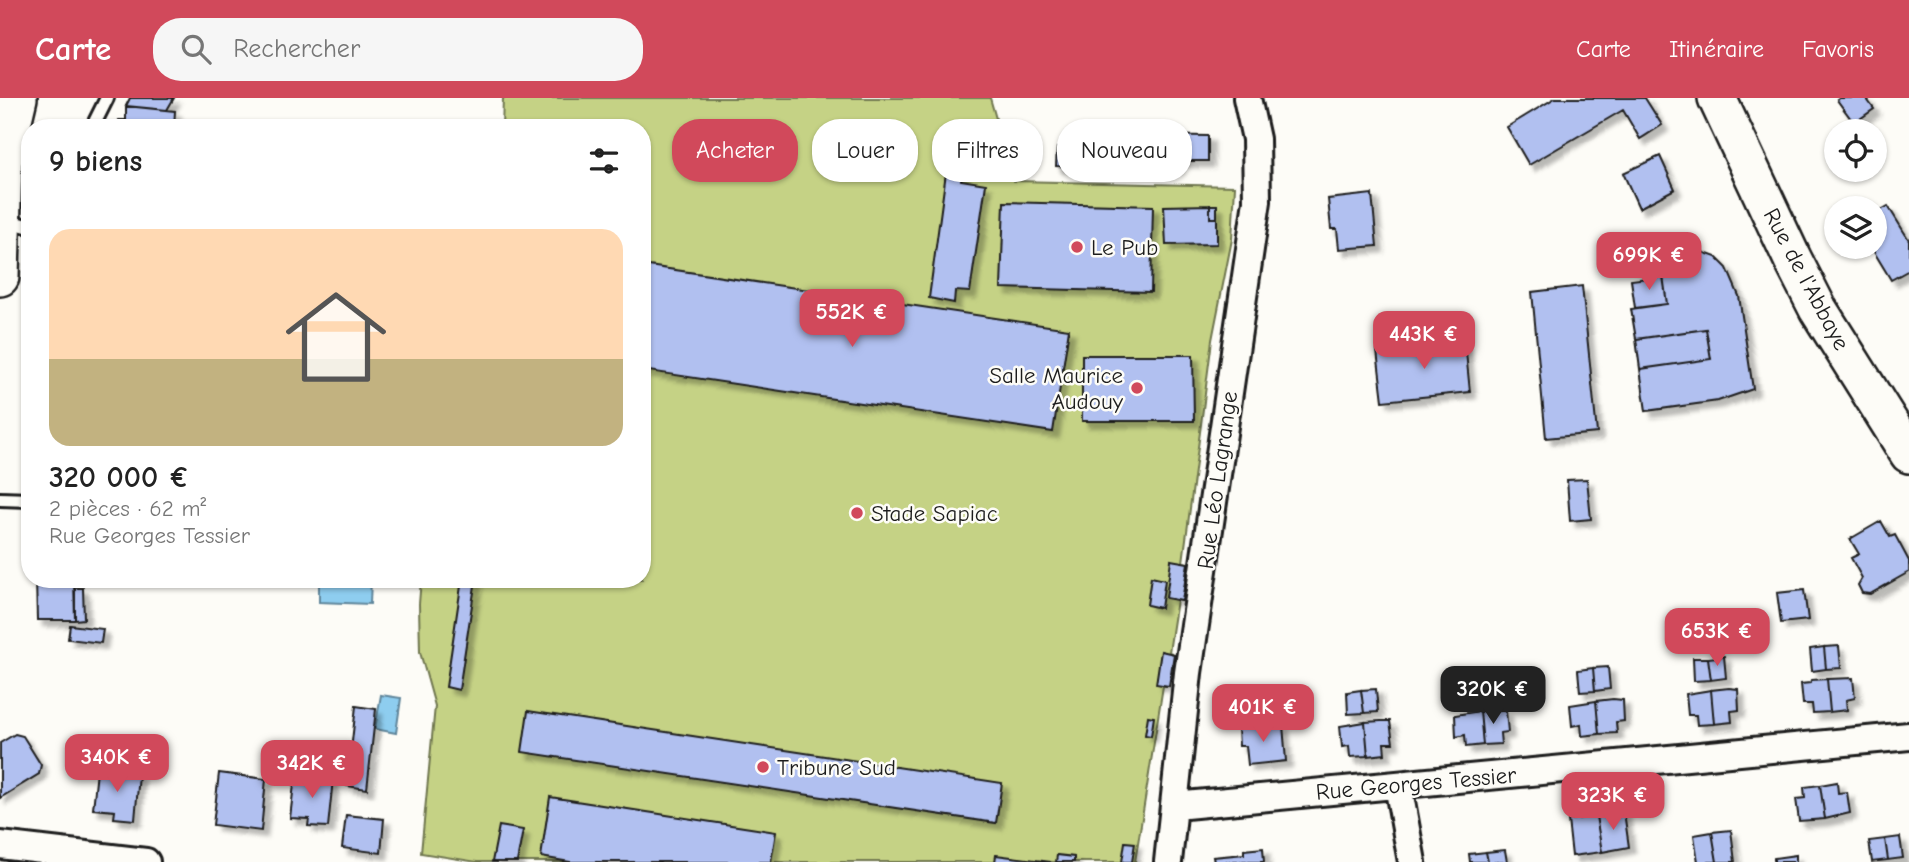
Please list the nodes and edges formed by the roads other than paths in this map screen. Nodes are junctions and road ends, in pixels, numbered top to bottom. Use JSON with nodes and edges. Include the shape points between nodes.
{"nodes":[{"id":1,"x":18,"y":98,"type":"edge"},
{"id":2,"x":107,"y":98,"type":"edge"},
{"id":3,"x":1247,"y":98,"type":"edge"},
{"id":4,"x":1717,"y":98,"type":"edge"},
{"id":5,"x":96,"y":119,"type":"edge"},
{"id":6,"x":1,"y":157,"type":"edge"},
{"id":7,"x":16,"y":223,"type":"edge"},
{"id":8,"x":0,"y":277,"type":"edge"},
{"id":9,"x":1909,"y":454,"type":"edge"},
{"id":10,"x":0,"y":499,"type":"edge"},
{"id":11,"x":21,"y":500,"type":"edge"},
{"id":12,"x":1909,"y":736,"type":"edge"},
{"id":13,"x":1398,"y":785,"type":"junction"},
{"id":14,"x":1175,"y":806,"type":"junction"},
{"id":15,"x":0,"y":845,"type":"edge"},
{"id":16,"x":146,"y":862,"type":"edge"},
{"id":17,"x":1168,"y":862,"type":"edge"},
{"id":18,"x":1412,"y":862,"type":"edge"}],
"edges":[{"from":1,"to":6,"type":"main road"},
{"from":2,"to":5,"type":"lane"},
{"from":3,"to":14,"type":"street","name":"Rue Léo Lagrange","via":[[1256,139],[1257,201],[1188,673]]},
{"from":4,"to":9,"type":"main road","name":"Rue de l'Abbaye","via":[[1818,309]]},
{"from":6,"to":7,"type":"main road"},
{"from":7,"to":8,"type":"main road"},
{"from":10,"to":11,"type":"lane"},
{"from":12,"to":13,"type":"street","name":"Rue Georges Tessier"},
{"from":13,"to":14,"type":"street","name":"Rue Georges Tessier"},
{"from":13,"to":18,"type":"street"},
{"from":14,"to":17,"type":"street","name":"Rue Léo Lagrange"},
{"from":15,"to":16,"type":"street"}]}
